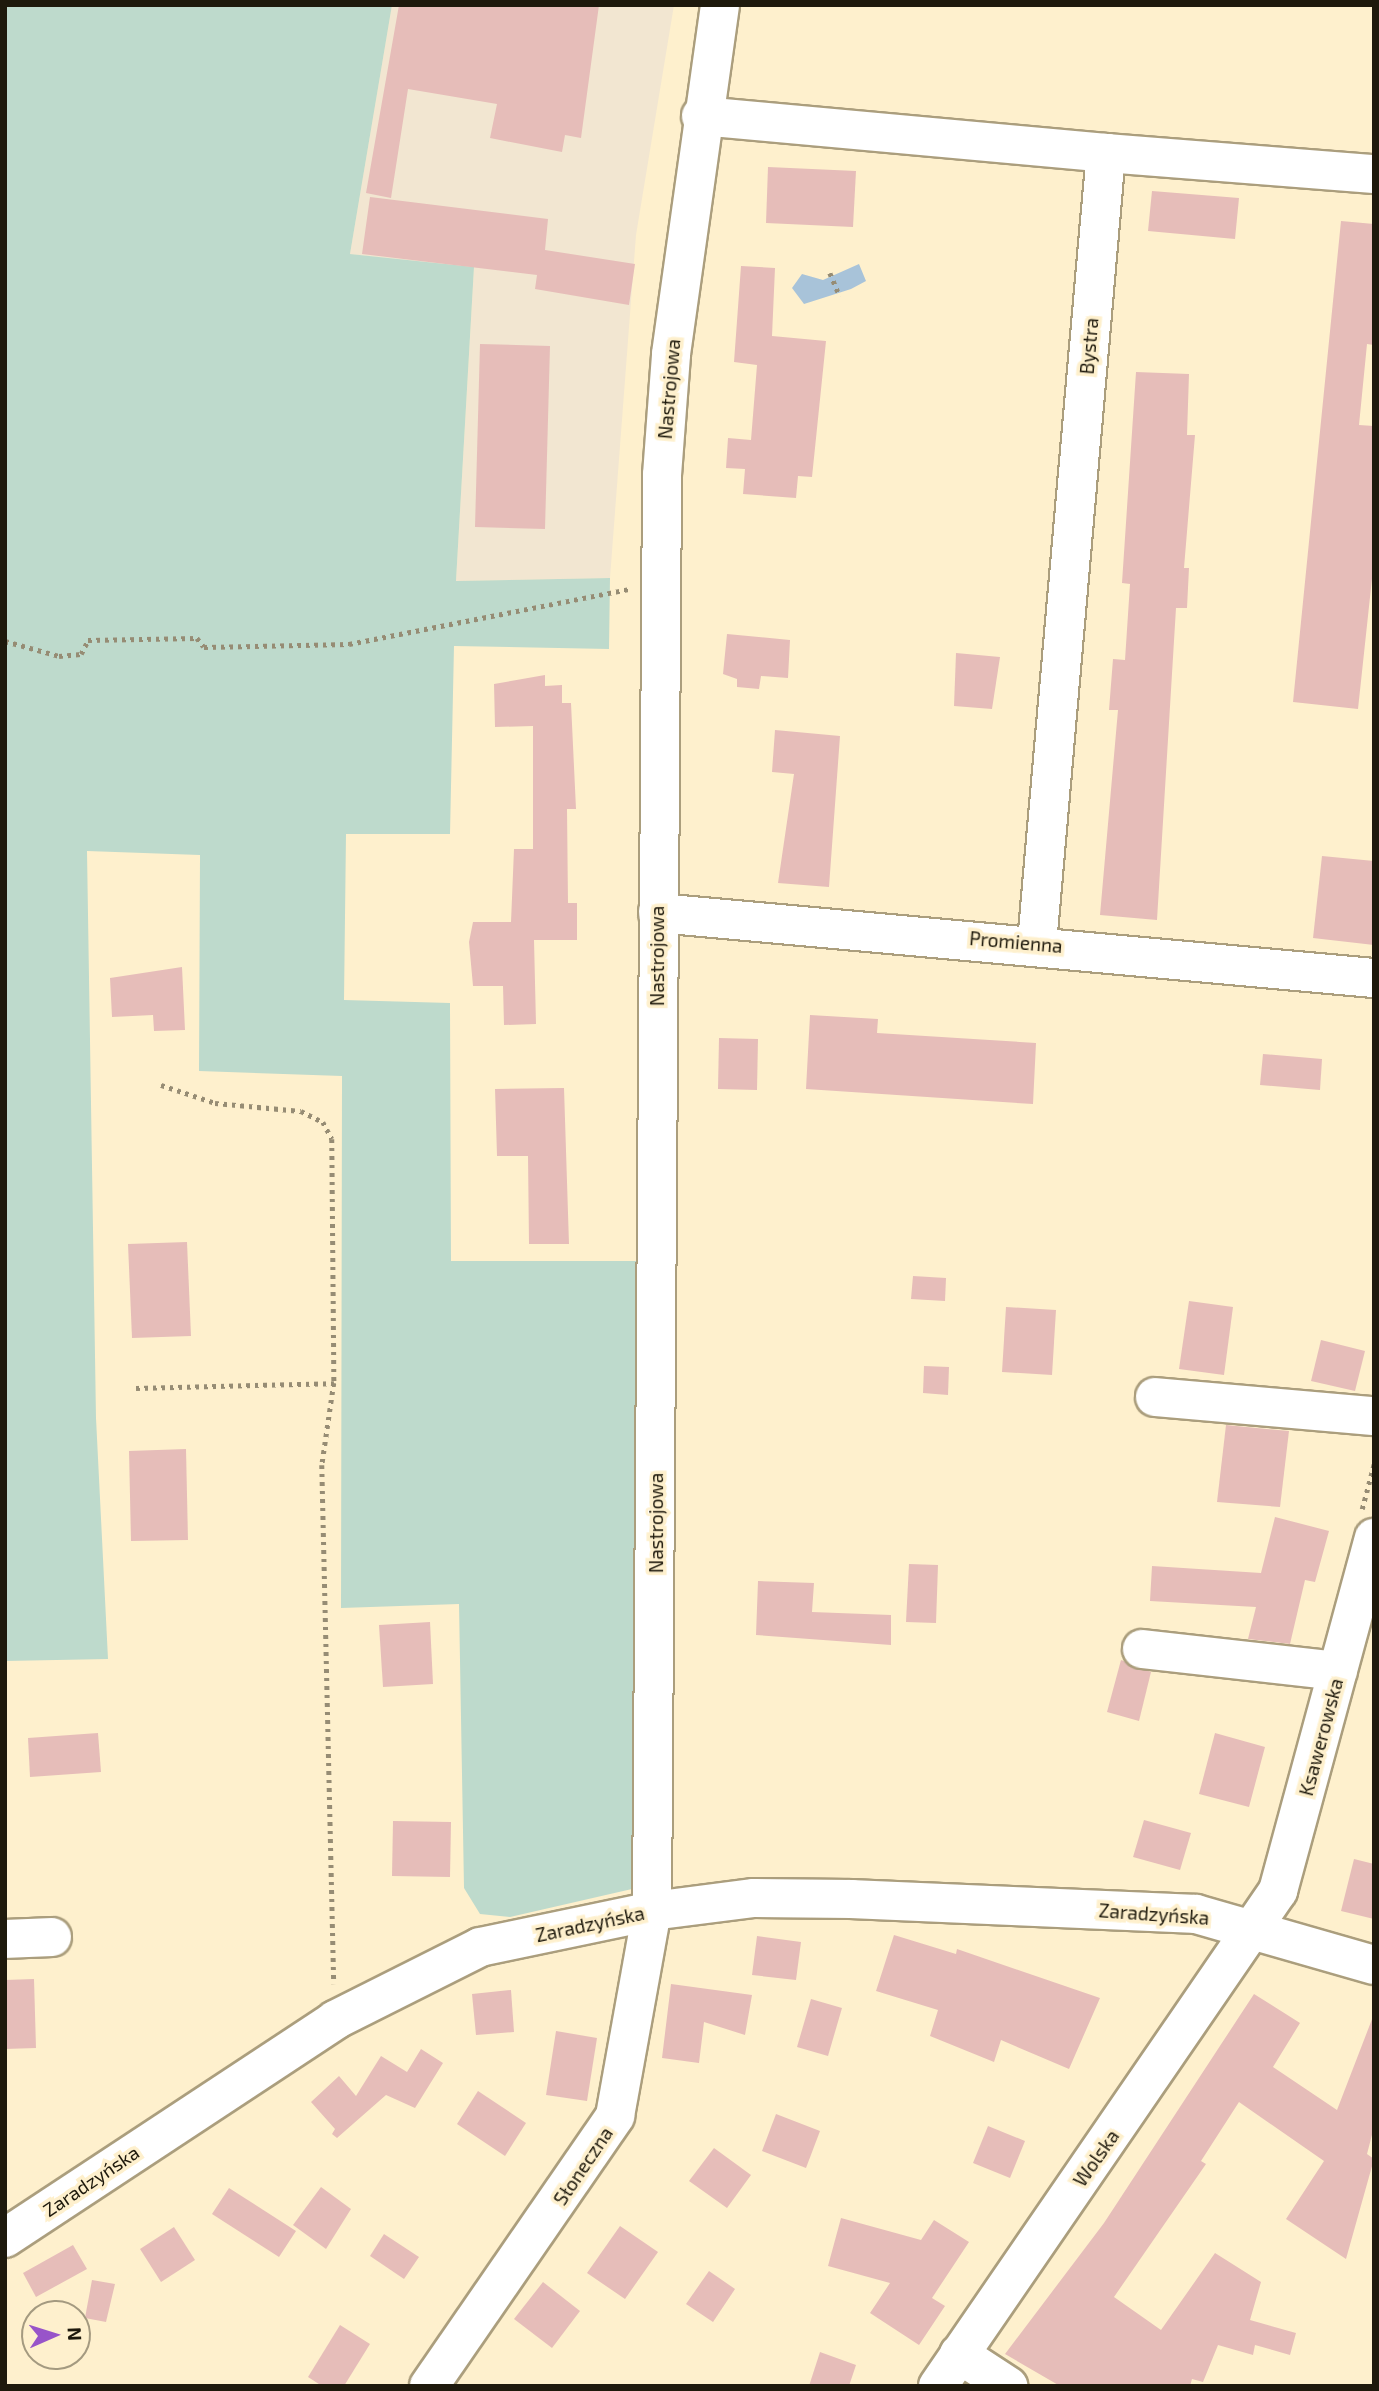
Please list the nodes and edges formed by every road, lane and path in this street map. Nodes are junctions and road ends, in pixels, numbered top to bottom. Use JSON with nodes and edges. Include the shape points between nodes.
{"nodes":[{"id":1,"x":720,"y":5,"type":"edge"},
{"id":2,"x":701,"y":116,"type":"junction"},
{"id":3,"x":1106,"y":153,"type":"junction"},
{"id":4,"x":1374,"y":174,"type":"edge"},
{"id":5,"x":830,"y":273,"type":"dead end"},
{"id":6,"x":840,"y":296,"type":"dead end"},
{"id":7,"x":661,"y":583,"type":"junction"},
{"id":8,"x":5,"y":641,"type":"edge"},
{"id":9,"x":658,"y":913,"type":"junction"},
{"id":10,"x":1037,"y":944,"type":"junction"},
{"id":11,"x":1374,"y":978,"type":"edge"},
{"id":12,"x":161,"y":1085,"type":"dead end"},
{"id":13,"x":334,"y":1383,"type":"junction"},
{"id":14,"x":135,"y":1388,"type":"dead end"},
{"id":15,"x":1155,"y":1397,"type":"dead end"},
{"id":16,"x":1374,"y":1416,"type":"edge"},
{"id":17,"x":1374,"y":1538,"type":"edge"},
{"id":18,"x":1142,"y":1649,"type":"dead end"},
{"id":19,"x":1339,"y":1671,"type":"junction"},
{"id":20,"x":652,"y":1911,"type":"junction"},
{"id":21,"x":1255,"y":1930,"type":"junction"},
{"id":22,"x":52,"y":1937,"type":"dead end"},
{"id":23,"x":5,"y":1939,"type":"edge"},
{"id":24,"x":1374,"y":1965,"type":"edge"},
{"id":25,"x":335,"y":2020,"type":"junction"},
{"id":26,"x":5,"y":2238,"type":"edge"},
{"id":27,"x":959,"y":2354,"type":"junction"},
{"id":28,"x":429,"y":2386,"type":"edge"},
{"id":29,"x":938,"y":2386,"type":"edge"},
{"id":30,"x":1008,"y":2386,"type":"edge"}],
"edges":[{"from":1,"to":2,"type":"street","name":"Nastrojowa"},
{"from":2,"to":3,"type":"street"},
{"from":2,"to":7,"type":"street","name":"Nastrojowa","via":[[671,354]]},
{"from":3,"to":4,"type":"street"},
{"from":3,"to":10,"type":"street","name":"Bystra"},
{"from":5,"to":6,"type":"path"},
{"from":7,"to":8,"type":"path","via":[[349,644],[204,647],[197,638],[88,640],[82,654],[38,655]]},
{"from":7,"to":9,"type":"street","name":"Nastrojowa"},
{"from":9,"to":10,"type":"street","name":"Promienna"},
{"from":9,"to":20,"type":"street","name":"Nastrojowa"},
{"from":10,"to":11,"type":"street","name":"Promienna"},
{"from":12,"to":13,"type":"path","via":[[215,1103],[300,1111],[323,1122],[332,1139]]},
{"from":13,"to":14,"type":"path"},
{"from":13,"to":25,"type":"path","via":[[322,1465]]},
{"from":15,"to":16,"type":"street"},
{"from":17,"to":19,"type":"street","name":"Ksawerowska"},
{"from":18,"to":19,"type":"street"},
{"from":19,"to":21,"type":"street","name":"Ksawerowska","via":[[1284,1874]]},
{"from":20,"to":21,"type":"street","name":"Zaradzyńska","via":[[754,1898],[852,1899],[1196,1914]]},
{"from":20,"to":25,"type":"street","name":"Zaradzyńska","via":[[480,1947]]},
{"from":20,"to":28,"type":"street","name":"Słoneczna","via":[[615,2116]]},
{"from":21,"to":24,"type":"street","name":"Zaradzyńska"},
{"from":21,"to":27,"type":"street","name":"Wolska"},
{"from":22,"to":23,"type":"street"},
{"from":25,"to":26,"type":"street","name":"Zaradzyńska"},
{"from":27,"to":29,"type":"street","name":"Wolska"},
{"from":27,"to":30,"type":"street"}]}
